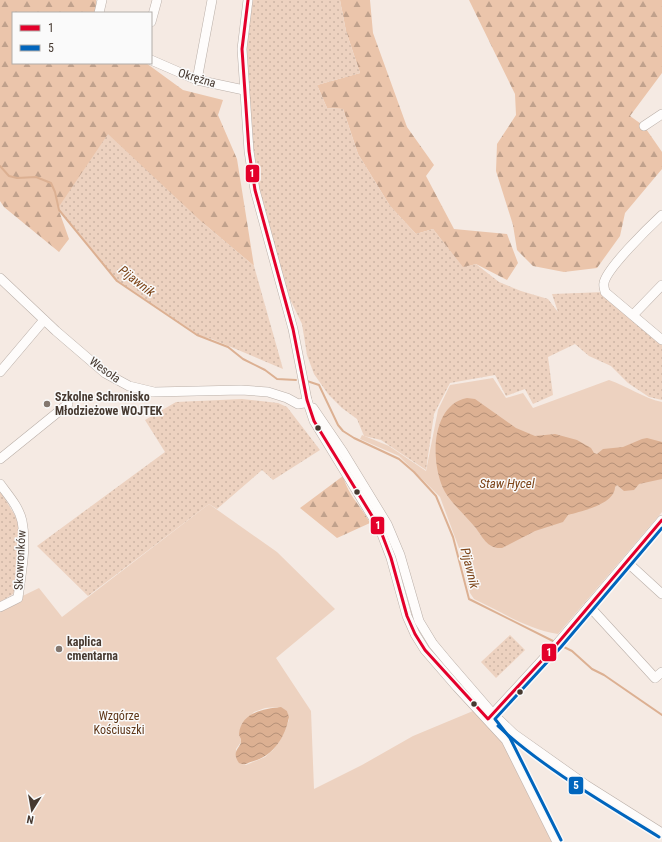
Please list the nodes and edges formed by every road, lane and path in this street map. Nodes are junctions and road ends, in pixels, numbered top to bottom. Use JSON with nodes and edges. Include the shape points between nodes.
{"nodes":[{"id":1,"x":102,"y":0,"type":"edge"},
{"id":2,"x":157,"y":0,"type":"edge"},
{"id":3,"x":212,"y":0,"type":"edge"},
{"id":4,"x":248,"y":0,"type":"edge"},
{"id":5,"x":100,"y":12,"type":"edge"},
{"id":6,"x":152,"y":18,"type":"edge"},
{"id":7,"x":152,"y":60,"type":"edge"},
{"id":8,"x":197,"y":80,"type":"junction"},
{"id":9,"x":244,"y":90,"type":"junction"},
{"id":10,"x":662,"y":114,"type":"edge"},
{"id":11,"x":644,"y":126,"type":"dead end"},
{"id":12,"x":662,"y":215,"type":"edge"},
{"id":13,"x":0,"y":278,"type":"edge"},
{"id":14,"x":662,"y":285,"type":"edge"},
{"id":15,"x":633,"y":316,"type":"junction"},
{"id":16,"x":44,"y":320,"type":"junction"},
{"id":17,"x":662,"y":340,"type":"edge"},
{"id":18,"x":0,"y":372,"type":"edge"},
{"id":19,"x":307,"y":400,"type":"junction"},
{"id":20,"x":68,"y":404,"type":"dead end"},
{"id":21,"x":0,"y":459,"type":"edge"},
{"id":22,"x":0,"y":484,"type":"edge"},
{"id":23,"x":662,"y":520,"type":"edge"},
{"id":24,"x":627,"y":562,"type":"junction"},
{"id":25,"x":662,"y":594,"type":"edge"},
{"id":26,"x":589,"y":606,"type":"junction"},
{"id":27,"x":0,"y":607,"type":"edge"},
{"id":28,"x":662,"y":672,"type":"edge"},
{"id":29,"x":491,"y":716,"type":"junction"},
{"id":30,"x":514,"y":734,"type":"junction"},
{"id":31,"x":506,"y":740,"type":"junction"},
{"id":32,"x":662,"y":833,"type":"edge"},
{"id":33,"x":557,"y":842,"type":"edge"}],
"edges":[{"from":1,"to":5,"type":"street"},
{"from":2,"to":6,"type":"street"},
{"from":3,"to":8,"type":"street"},
{"from":4,"to":9,"type":"street","via":[[242,49]]},
{"from":7,"to":8,"type":"street","name":"Okrężna"},
{"from":8,"to":9,"type":"street","name":"Okrężna"},
{"from":9,"to":19,"type":"street","via":[[255,190],[293,329]]},
{"from":10,"to":11,"type":"street"},
{"from":12,"to":15,"type":"street","via":[[618,262],[604,284],[605,292]]},
{"from":13,"to":16,"type":"street","name":"Wesoła"},
{"from":14,"to":15,"type":"street"},
{"from":15,"to":17,"type":"street"},
{"from":16,"to":18,"type":"street"},
{"from":16,"to":19,"type":"street","name":"Wesoła","via":[[106,372],[129,386],[154,392],[268,392],[298,404]]},
{"from":19,"to":29,"type":"street","via":[[314,421],[380,529],[392,558],[407,616],[415,634],[425,650],[457,687]]},
{"from":20,"to":21,"type":"street"},
{"from":22,"to":27,"type":"street","name":"Skowronków","via":[[22,520],[23,542],[18,598]]},
{"from":23,"to":24,"type":"street"},
{"from":24,"to":25,"type":"street"},
{"from":24,"to":26,"type":"street"},
{"from":26,"to":28,"type":"street","via":[[655,678]]},
{"from":26,"to":29,"type":"street"},
{"from":29,"to":30,"type":"street"},
{"from":29,"to":31,"type":"street"},
{"from":30,"to":31,"type":"street","via":[[508,735]]},
{"from":30,"to":32,"type":"street","via":[[586,785]]},
{"from":31,"to":33,"type":"street"}]}
